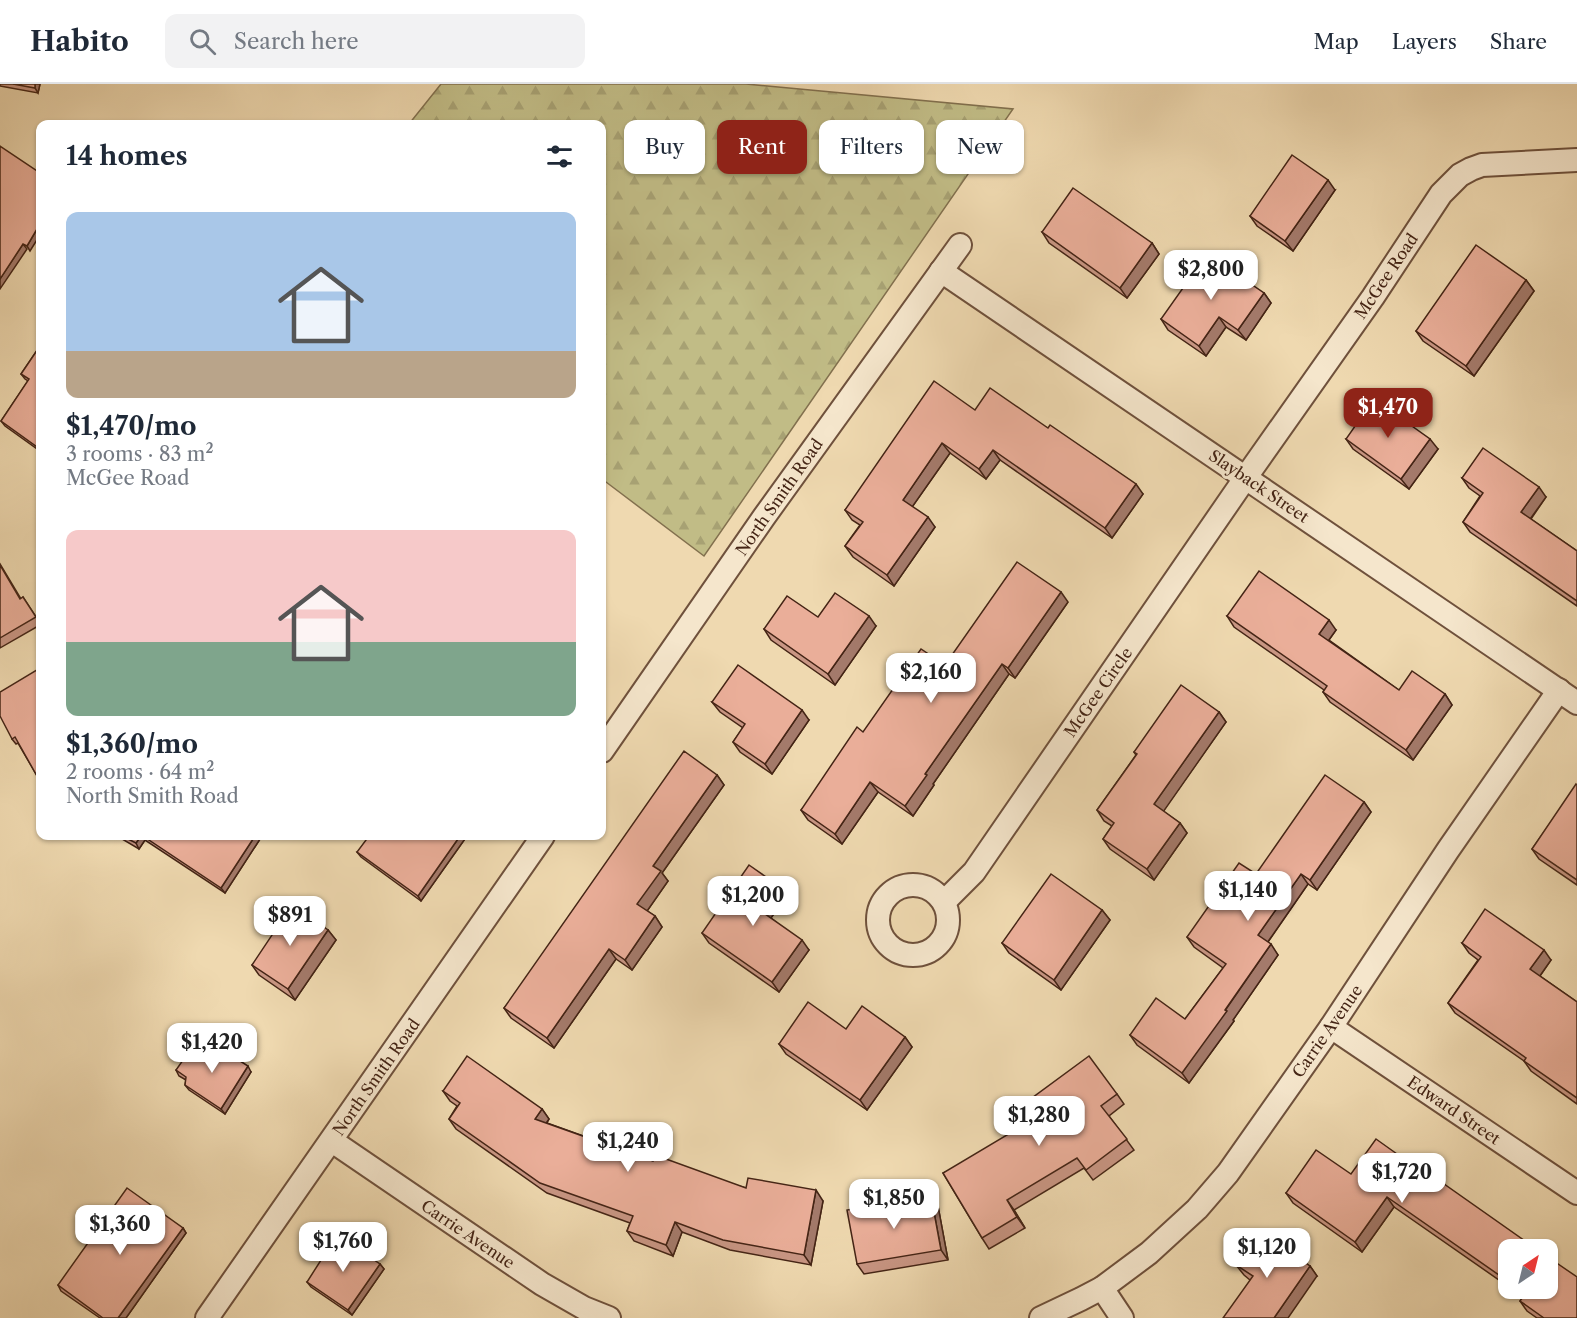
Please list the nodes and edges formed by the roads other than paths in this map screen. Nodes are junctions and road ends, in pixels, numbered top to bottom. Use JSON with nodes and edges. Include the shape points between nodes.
{"nodes":[{"id":1,"x":1577,"y":160,"type":"edge"},
{"id":2,"x":960,"y":245,"type":"dead end"},
{"id":3,"x":941,"y":271,"type":"junction"},
{"id":4,"x":1246,"y":477,"type":"junction"},
{"id":5,"x":1568,"y":696,"type":"edge"},
{"id":6,"x":606,"y":745,"type":"edge"},
{"id":7,"x":540,"y":840,"type":"edge"},
{"id":8,"x":944,"y":902,"type":"dead end"},
{"id":9,"x":1331,"y":1028,"type":"junction"},
{"id":10,"x":332,"y":1141,"type":"junction"},
{"id":11,"x":1577,"y":1193,"type":"edge"},
{"id":12,"x":1102,"y":1288,"type":"junction"},
{"id":13,"x":207,"y":1318,"type":"edge"},
{"id":14,"x":609,"y":1318,"type":"edge"},
{"id":15,"x":1041,"y":1318,"type":"edge"},
{"id":16,"x":1122,"y":1318,"type":"edge"}],
"edges":[{"from":1,"to":4,"type":"street","name":"McGee Road","via":[[1482,165],[1460,175],[1441,194]]},
{"from":2,"to":3,"type":"street","name":"North Smith Road"},
{"from":3,"to":4,"type":"street","name":"Slayback Street"},
{"from":3,"to":6,"type":"street","name":"North Smith Road"},
{"from":4,"to":5,"type":"street","name":"Slayback Street"},
{"from":4,"to":8,"type":"street","name":"McGee Circle","via":[[974,872]]},
{"from":5,"to":9,"type":"street","name":"Carrie Avenue","via":[[1448,850]]},
{"from":7,"to":10,"type":"street","name":"North Smith Road"},
{"from":9,"to":11,"type":"street","name":"Edward Street"},
{"from":9,"to":12,"type":"street","name":"Carrie Avenue","via":[[1228,1173],[1197,1209],[1149,1254]]},
{"from":10,"to":13,"type":"street","name":"North Smith Road"},
{"from":10,"to":14,"type":"street","name":"Carrie Avenue","via":[[542,1284]]},
{"from":12,"to":15,"type":"street","name":"Carrie Avenue"},
{"from":12,"to":16,"type":"street"}]}
